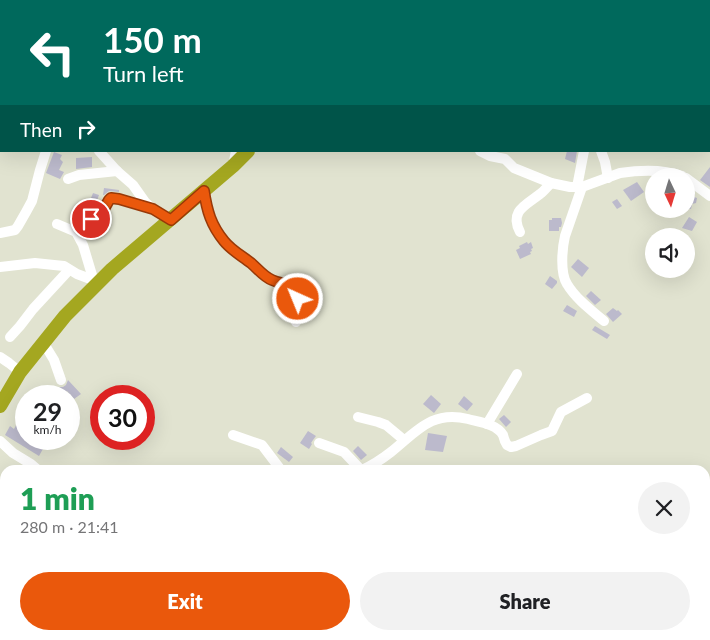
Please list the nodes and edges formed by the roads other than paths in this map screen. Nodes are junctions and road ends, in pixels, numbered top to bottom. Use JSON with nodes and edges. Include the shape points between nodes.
{"nodes":[{"id":1,"x":46,"y":152,"type":"edge"},
{"id":2,"x":101,"y":152,"type":"edge"},
{"id":3,"x":236,"y":152,"type":"edge"},
{"id":4,"x":247,"y":152,"type":"edge"},
{"id":5,"x":482,"y":152,"type":"edge"},
{"id":6,"x":584,"y":152,"type":"edge"},
{"id":7,"x":601,"y":152,"type":"edge"},
{"id":8,"x":232,"y":166,"type":"junction"},
{"id":9,"x":117,"y":171,"type":"junction"},
{"id":10,"x":645,"y":171,"type":"edge"},
{"id":11,"x":608,"y":178,"type":"junction"},
{"id":12,"x":68,"y":179,"type":"dead end"},
{"id":13,"x":551,"y":182,"type":"junction"},
{"id":14,"x":695,"y":185,"type":"edge"},
{"id":15,"x":579,"y":187,"type":"junction"},
{"id":16,"x":204,"y":191,"type":"junction"},
{"id":17,"x":710,"y":196,"type":"edge"},
{"id":18,"x":153,"y":209,"type":"junction"},
{"id":19,"x":171,"y":220,"type":"junction"},
{"id":20,"x":57,"y":224,"type":"dead end"},
{"id":21,"x":76,"y":232,"type":"junction"},
{"id":22,"x":520,"y":232,"type":"dead end"},
{"id":23,"x":0,"y":233,"type":"edge"},
{"id":24,"x":0,"y":267,"type":"edge"},
{"id":25,"x":69,"y":270,"type":"junction"},
{"id":26,"x":94,"y":283,"type":"junction"},
{"id":27,"x":604,"y":321,"type":"dead end"},
{"id":28,"x":296,"y":322,"type":"dead end"},
{"id":29,"x":10,"y":337,"type":"dead end"},
{"id":30,"x":43,"y":342,"type":"junction"},
{"id":31,"x":0,"y":357,"type":"edge"},
{"id":32,"x":20,"y":372,"type":"junction"},
{"id":33,"x":517,"y":374,"type":"dead end"},
{"id":34,"x":61,"y":380,"type":"dead end"},
{"id":35,"x":587,"y":398,"type":"dead end"},
{"id":36,"x":0,"y":406,"type":"edge"},
{"id":37,"x":358,"y":417,"type":"dead end"},
{"id":38,"x":487,"y":424,"type":"junction"},
{"id":39,"x":233,"y":435,"type":"dead end"},
{"id":40,"x":404,"y":440,"type":"junction"},
{"id":41,"x":0,"y":441,"type":"edge"},
{"id":42,"x":319,"y":443,"type":"dead end"},
{"id":43,"x":32,"y":465,"type":"edge"},
{"id":44,"x":277,"y":465,"type":"edge"},
{"id":45,"x":356,"y":465,"type":"edge"},
{"id":46,"x":377,"y":465,"type":"edge"}],
"edges":[{"from":1,"to":23,"type":"street","via":[[26,212],[15,230]]},
{"from":2,"to":9,"type":"street"},
{"from":3,"to":8,"type":"street"},
{"from":4,"to":8,"type":"highway"},
{"from":5,"to":13,"type":"street","via":[[505,159],[514,168]]},
{"from":6,"to":15,"type":"street"},
{"from":7,"to":11,"type":"street"},
{"from":8,"to":16,"type":"highway"},
{"from":9,"to":12,"type":"street"},
{"from":9,"to":18,"type":"street"},
{"from":10,"to":11,"type":"street","via":[[626,172]]},
{"from":11,"to":15,"type":"street"},
{"from":13,"to":15,"type":"street"},
{"from":13,"to":22,"type":"street","via":[[516,216]]},
{"from":14,"to":17,"type":"street"},
{"from":15,"to":27,"type":"street","via":[[565,236],[563,271],[567,284],[576,295]]},
{"from":16,"to":19,"type":"highway"},
{"from":16,"to":28,"type":"street","via":[[209,216],[223,240],[265,276],[296,290]]},
{"from":18,"to":19,"type":"street"},
{"from":18,"to":21,"type":"street","via":[[111,198],[104,209]]},
{"from":19,"to":26,"type":"highway"},
{"from":20,"to":21,"type":"street"},
{"from":21,"to":26,"type":"street"},
{"from":24,"to":25,"type":"street","via":[[35,262],[64,266]]},
{"from":25,"to":26,"type":"street"},
{"from":25,"to":29,"type":"street"},
{"from":26,"to":30,"type":"highway"},
{"from":30,"to":32,"type":"highway"},
{"from":30,"to":34,"type":"street"},
{"from":31,"to":32,"type":"street"},
{"from":32,"to":36,"type":"highway"},
{"from":33,"to":38,"type":"street"},
{"from":35,"to":38,"type":"street","via":[[561,412],[552,430],[516,446],[507,445],[502,434]]},
{"from":37,"to":40,"type":"street","via":[[386,425]]},
{"from":38,"to":40,"type":"street","via":[[453,416],[443,417],[424,424]]},
{"from":39,"to":44,"type":"street","via":[[262,445]]},
{"from":40,"to":46,"type":"street"},
{"from":41,"to":43,"type":"street","via":[[13,454]]},
{"from":42,"to":45,"type":"street","via":[[344,452]]}]}
